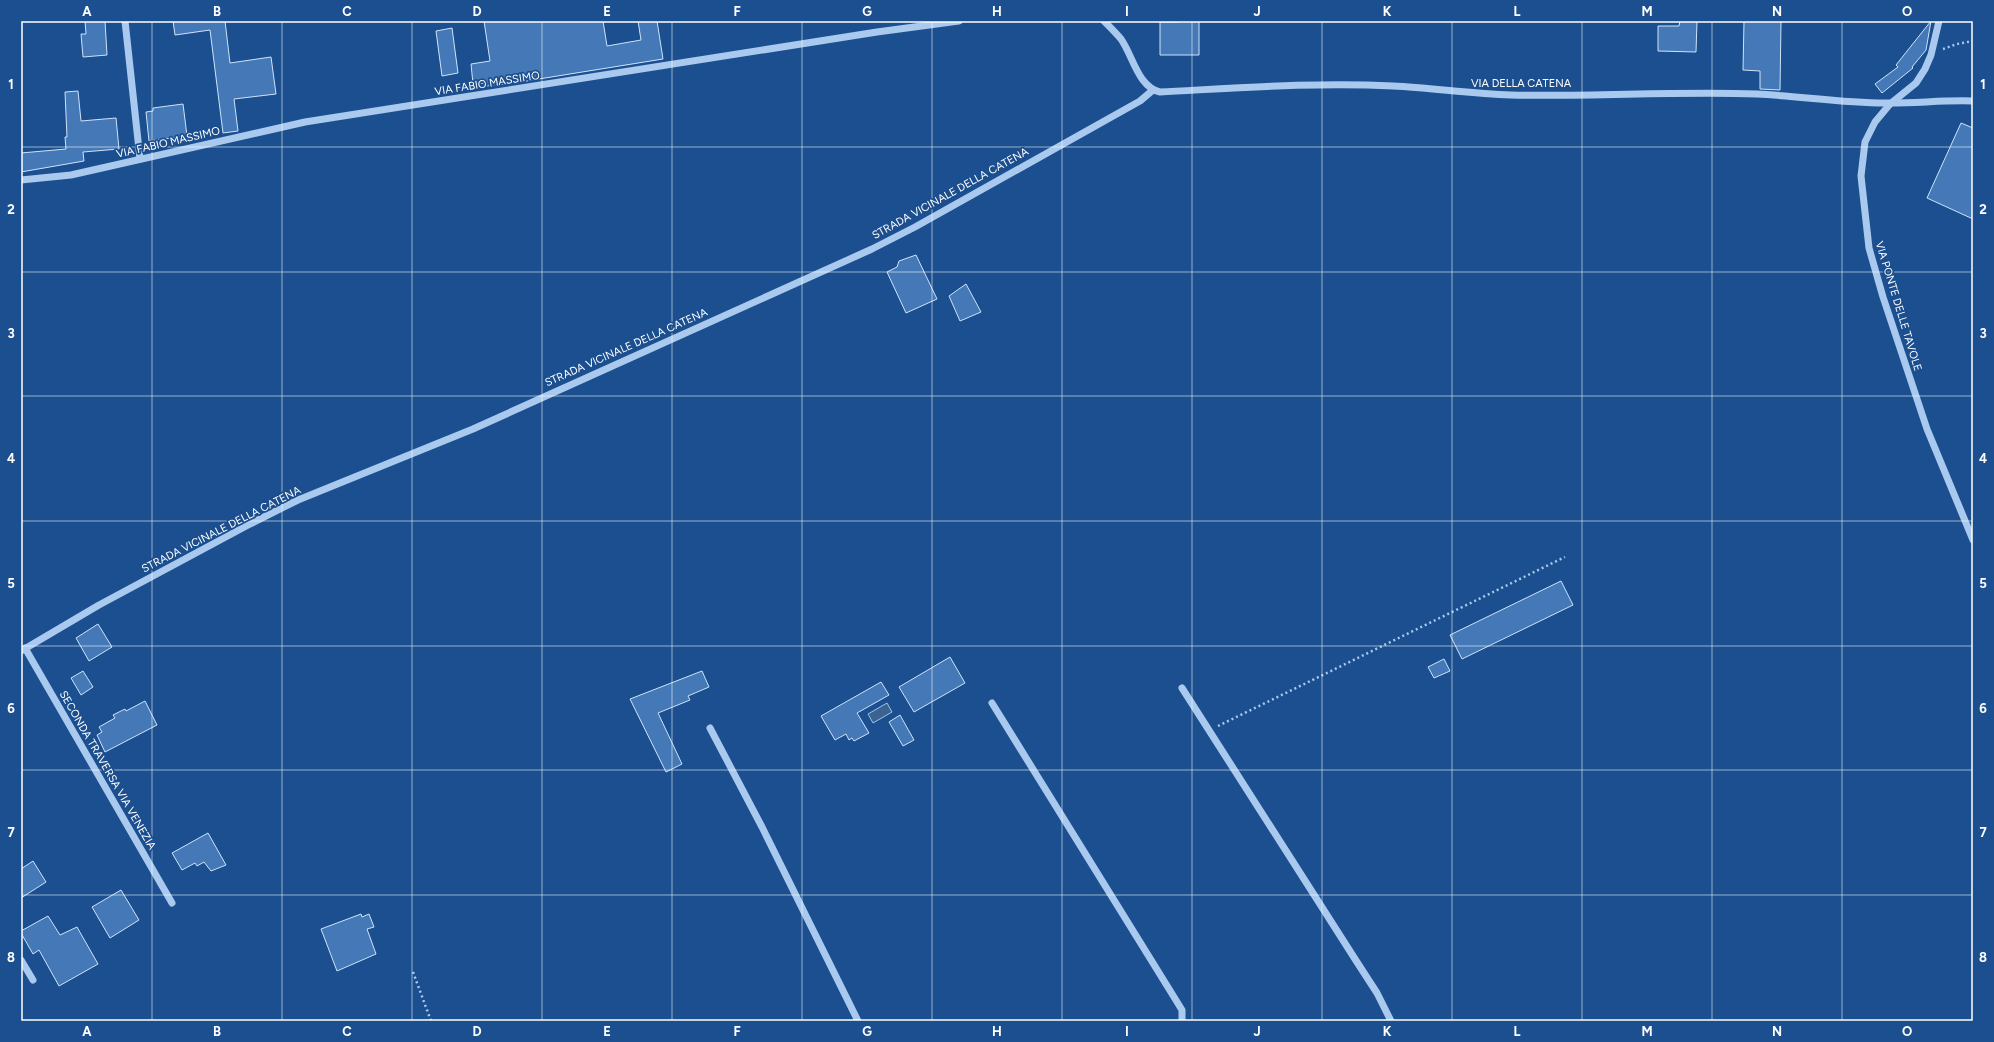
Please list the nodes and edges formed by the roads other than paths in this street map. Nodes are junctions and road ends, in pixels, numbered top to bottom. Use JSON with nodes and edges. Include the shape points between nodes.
{"nodes":[{"id":1,"x":125,"y":21,"type":"edge"},
{"id":2,"x":959,"y":21,"type":"edge"},
{"id":3,"x":1104,"y":21,"type":"edge"},
{"id":4,"x":1939,"y":21,"type":"edge"},
{"id":5,"x":1152,"y":90,"type":"junction"},
{"id":6,"x":1973,"y":101,"type":"edge"},
{"id":7,"x":1890,"y":104,"type":"junction"},
{"id":8,"x":140,"y":159,"type":"junction"},
{"id":9,"x":21,"y":180,"type":"edge"},
{"id":10,"x":1973,"y":540,"type":"edge"},
{"id":11,"x":23,"y":650,"type":"edge"},
{"id":12,"x":1182,"y":688,"type":"dead end"},
{"id":13,"x":992,"y":703,"type":"dead end"},
{"id":14,"x":710,"y":728,"type":"dead end"},
{"id":15,"x":172,"y":903,"type":"dead end"},
{"id":16,"x":21,"y":960,"type":"edge"},
{"id":17,"x":33,"y":980,"type":"dead end"},
{"id":18,"x":858,"y":1021,"type":"edge"},
{"id":19,"x":1182,"y":1021,"type":"edge"},
{"id":20,"x":1391,"y":1021,"type":"edge"}],
"edges":[{"from":1,"to":8,"type":"street"},
{"from":2,"to":8,"type":"street","name":"VIA FABIO MASSIMO","via":[[306,122]]},
{"from":3,"to":5,"type":"street","via":[[1120,39],[1145,83]]},
{"from":4,"to":7,"type":"street","name":"VIA PONTE DELLE TAVOLE","via":[[1931,55],[1916,83]]},
{"from":5,"to":7,"type":"street","name":"VIA DELLA CATENA","via":[[1160,92],[1282,86],[1386,86],[1513,95],[1756,94]]},
{"from":5,"to":11,"type":"street","name":"STRADA VICINALE DELLA CATENA","via":[[1140,100],[872,249],[473,429],[298,500],[99,605]]},
{"from":6,"to":7,"type":"street","name":"VIA DELLA CATENA","via":[[1943,100]]},
{"from":7,"to":10,"type":"street","name":"VIA PONTE DELLE TAVOLE","via":[[1875,122],[1865,142],[1861,176],[1868,248],[1927,429]]},
{"from":8,"to":9,"type":"street","name":"VIA FABIO MASSIMO","via":[[71,175]]},
{"from":11,"to":15,"type":"street","name":"SECONDA TRAVERSA VIA VENEZIA"},
{"from":12,"to":20,"type":"street","via":[[1373,987]]},
{"from":13,"to":19,"type":"street","via":[[1182,1010]]},
{"from":14,"to":18,"type":"street"},
{"from":16,"to":17,"type":"street"}]}
